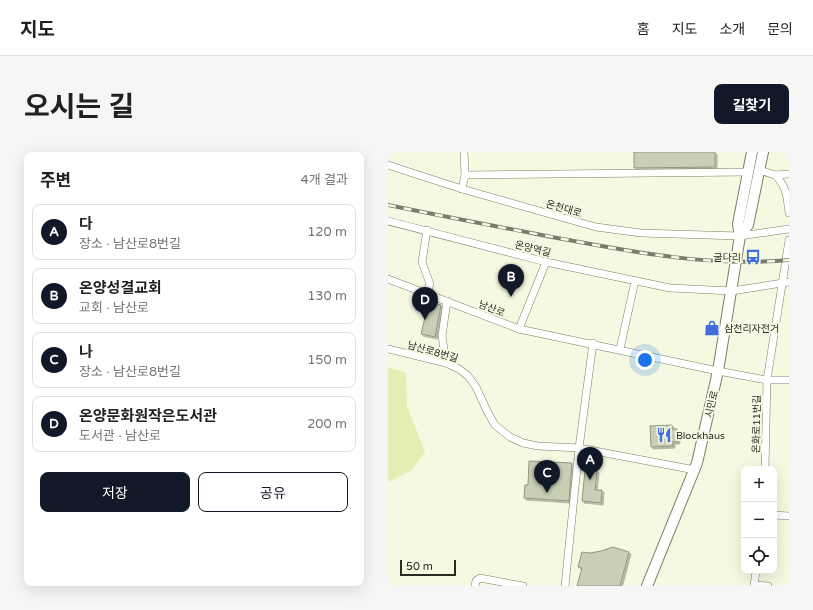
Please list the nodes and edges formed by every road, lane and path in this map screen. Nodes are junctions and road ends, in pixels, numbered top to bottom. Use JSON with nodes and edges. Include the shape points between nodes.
{"nodes":[{"id":1,"x":464,"y":152,"type":"edge"},
{"id":2,"x":752,"y":152,"type":"edge"},
{"id":3,"x":764,"y":152,"type":"edge"},
{"id":4,"x":388,"y":165,"type":"edge"},
{"id":5,"x":759,"y":170,"type":"junction"},
{"id":6,"x":748,"y":172,"type":"junction"},
{"id":7,"x":789,"y":174,"type":"edge"},
{"id":8,"x":775,"y":175,"type":"junction"},
{"id":9,"x":465,"y":176,"type":"junction"},
{"id":10,"x":462,"y":189,"type":"junction"},
{"id":11,"x":789,"y":213,"type":"edge"},
{"id":12,"x":388,"y":221,"type":"edge"},
{"id":13,"x":789,"y":229,"type":"edge"},
{"id":14,"x":427,"y":230,"type":"junction"},
{"id":15,"x":740,"y":236,"type":"junction"},
{"id":16,"x":789,"y":240,"type":"edge"},
{"id":17,"x":546,"y":262,"type":"junction"},
{"id":18,"x":388,"y":279,"type":"edge"},
{"id":19,"x":635,"y":281,"type":"junction"},
{"id":20,"x":786,"y":283,"type":"edge"},
{"id":21,"x":732,"y":291,"type":"junction"},
{"id":22,"x":427,"y":293,"type":"junction"},
{"id":23,"x":447,"y":301,"type":"junction"},
{"id":24,"x":519,"y":328,"type":"junction"},
{"id":25,"x":593,"y":343,"type":"junction"},
{"id":26,"x":388,"y":349,"type":"edge"},
{"id":27,"x":620,"y":349,"type":"junction"},
{"id":28,"x":446,"y":363,"type":"junction"},
{"id":29,"x":718,"y":371,"type":"junction"},
{"id":30,"x":767,"y":380,"type":"junction"},
{"id":31,"x":789,"y":380,"type":"edge"},
{"id":32,"x":579,"y":448,"type":"junction"},
{"id":33,"x":765,"y":466,"type":"edge"},
{"id":34,"x":696,"y":470,"type":"junction"},
{"id":35,"x":777,"y":515,"type":"edge"},
{"id":36,"x":789,"y":516,"type":"edge"},
{"id":37,"x":756,"y":574,"type":"edge"},
{"id":38,"x":475,"y":586,"type":"edge"},
{"id":39,"x":523,"y":586,"type":"edge"},
{"id":40,"x":565,"y":586,"type":"edge"},
{"id":41,"x":647,"y":586,"type":"edge"},
{"id":42,"x":754,"y":586,"type":"edge"},
{"id":43,"x":768,"y":586,"type":"edge"}],
"edges":[{"from":1,"to":9,"type":"street"},
{"from":2,"to":6,"type":"main road","name":"시민로"},
{"from":3,"to":5,"type":"main road","name":"시민로"},
{"from":4,"to":10,"type":"street","name":"온천대로"},
{"from":5,"to":8,"type":"street"},
{"from":5,"to":15,"type":"main road","name":"시민로","via":[[748,225]]},
{"from":6,"to":9,"type":"street"},
{"from":6,"to":15,"type":"main road","name":"시민로","via":[[738,224]]},
{"from":7,"to":8,"type":"street"},
{"from":8,"to":11,"type":"street","via":[[782,182],[787,195]]},
{"from":9,"to":10,"type":"street"},
{"from":10,"to":15,"type":"street","name":"온천대로","via":[[596,227],[641,233]]},
{"from":12,"to":14,"type":"street","name":"온양역길"},
{"from":13,"to":15,"type":"street"},
{"from":14,"to":17,"type":"street","name":"온양역길"},
{"from":14,"to":22,"type":"street","via":[[422,262],[430,284]]},
{"from":15,"to":21,"type":"main road","name":"시민로"},
{"from":16,"to":20,"type":"street"},
{"from":17,"to":19,"type":"street","name":"온양역길"},
{"from":17,"to":24,"type":"street"},
{"from":18,"to":22,"type":"street","name":"남산로"},
{"from":19,"to":21,"type":"street","name":"온양역길","via":[[670,288]]},
{"from":19,"to":27,"type":"street"},
{"from":20,"to":21,"type":"street","name":"온양역길"},
{"from":20,"to":30,"type":"street"},
{"from":21,"to":29,"type":"main road","name":"시민로"},
{"from":22,"to":23,"type":"street","name":"남산로"},
{"from":23,"to":24,"type":"street","name":"남산로"},
{"from":23,"to":28,"type":"street","via":[[442,336]]},
{"from":24,"to":25,"type":"street","name":"남산로"},
{"from":25,"to":27,"type":"street","name":"남산로"},
{"from":25,"to":32,"type":"street"},
{"from":26,"to":28,"type":"street","name":"남산로8번길"},
{"from":27,"to":29,"type":"street","name":"남산로"},
{"from":28,"to":32,"type":"street","name":"남산로8번길","via":[[468,376],[492,419],[510,437],[538,446]]},
{"from":29,"to":30,"type":"street","name":"남산로"},
{"from":29,"to":34,"type":"main road","name":"시민로"},
{"from":30,"to":31,"type":"street","name":"남산로"},
{"from":30,"to":33,"type":"street","name":"온화로11번길"},
{"from":32,"to":34,"type":"street","name":"남산로8번길"},
{"from":32,"to":40,"type":"street"},
{"from":34,"to":41,"type":"main road","name":"시민로"},
{"from":35,"to":36,"type":"street"},
{"from":37,"to":42,"type":"street"},
{"from":38,"to":39,"type":"street","via":[[480,578]]},
{"from":42,"to":43,"type":"street"}]}
